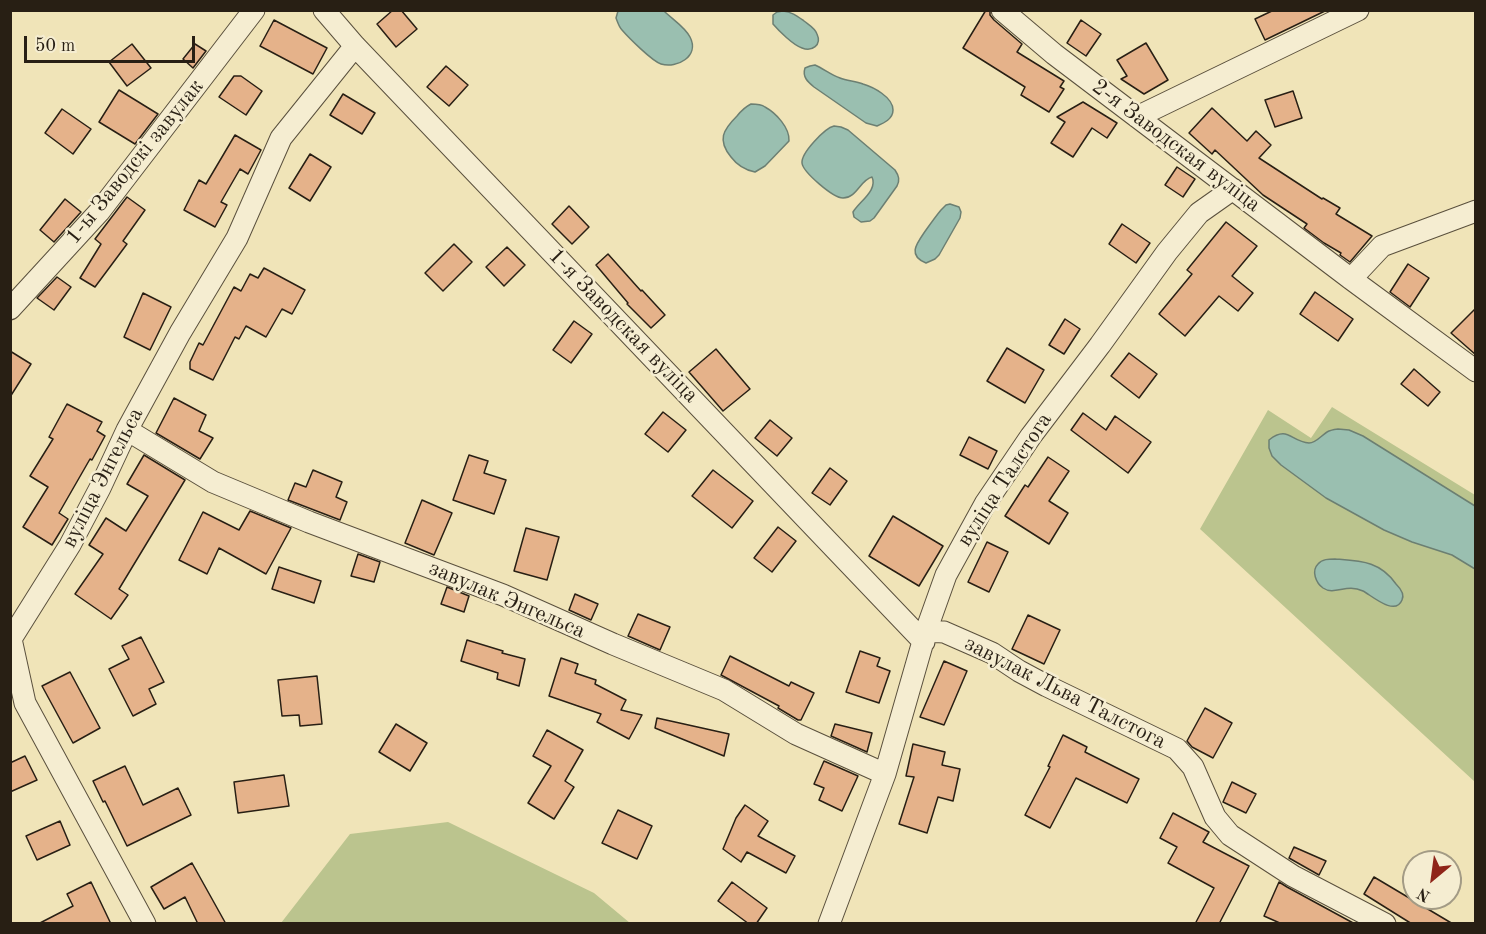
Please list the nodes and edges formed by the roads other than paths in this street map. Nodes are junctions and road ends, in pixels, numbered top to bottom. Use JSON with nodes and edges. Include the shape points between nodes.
{"nodes":[{"id":1,"x":254,"y":10,"type":"edge"},
{"id":2,"x":324,"y":10,"type":"edge"},
{"id":3,"x":1002,"y":10,"type":"edge"},
{"id":4,"x":1358,"y":10,"type":"edge"},
{"id":5,"x":355,"y":46,"type":"junction"},
{"id":6,"x":1137,"y":117,"type":"junction"},
{"id":7,"x":1233,"y":189,"type":"junction"},
{"id":8,"x":1476,"y":211,"type":"edge"},
{"id":9,"x":1351,"y":279,"type":"junction"},
{"id":10,"x":10,"y":309,"type":"edge"},
{"id":11,"x":1476,"y":371,"type":"edge"},
{"id":12,"x":127,"y":430,"type":"junction"},
{"id":13,"x":925,"y":636,"type":"junction"},
{"id":14,"x":885,"y":774,"type":"junction"},
{"id":15,"x":145,"y":924,"type":"edge"},
{"id":16,"x":829,"y":924,"type":"edge"},
{"id":17,"x":1385,"y":924,"type":"edge"}],
"edges":[{"from":1,"to":10,"type":"street","name":"1-ы Заводскі завулак","via":[[99,212]]},
{"from":2,"to":5,"type":"street","name":"1-я Заводская вуліца"},
{"from":3,"to":6,"type":"street","name":"2-я Заводская вуліца"},
{"from":4,"to":6,"type":"street"},
{"from":5,"to":12,"type":"street","name":"вуліца Энгельса","via":[[281,138],[237,238]]},
{"from":5,"to":13,"type":"street","name":"1-я Заводская вуліца"},
{"from":6,"to":7,"type":"street","name":"2-я Заводская вуліца"},
{"from":7,"to":9,"type":"street","name":"2-я Заводская вуліца"},
{"from":7,"to":13,"type":"street","name":"вуліца Талстога","via":[[1199,213],[1167,252],[1031,436],[985,504],[946,574]]},
{"from":8,"to":9,"type":"street","via":[[1382,246]]},
{"from":9,"to":11,"type":"street","name":"2-я Заводская вуліца"},
{"from":12,"to":14,"type":"street","name":"завулак Энгельса","via":[[213,482],[503,595],[724,690],[796,734]]},
{"from":12,"to":15,"type":"street","name":"вуліца Энгельса","via":[[70,545],[11,639],[25,704]]},
{"from":13,"to":14,"type":"street","name":"вуліца Талстога"},
{"from":13,"to":17,"type":"street","name":"завулак Льва Талстога","via":[[944,632],[992,653],[1047,686],[1177,749],[1193,767],[1215,817],[1230,836],[1293,876]]},
{"from":14,"to":16,"type":"street","name":"вуліца Талстога"}]}
